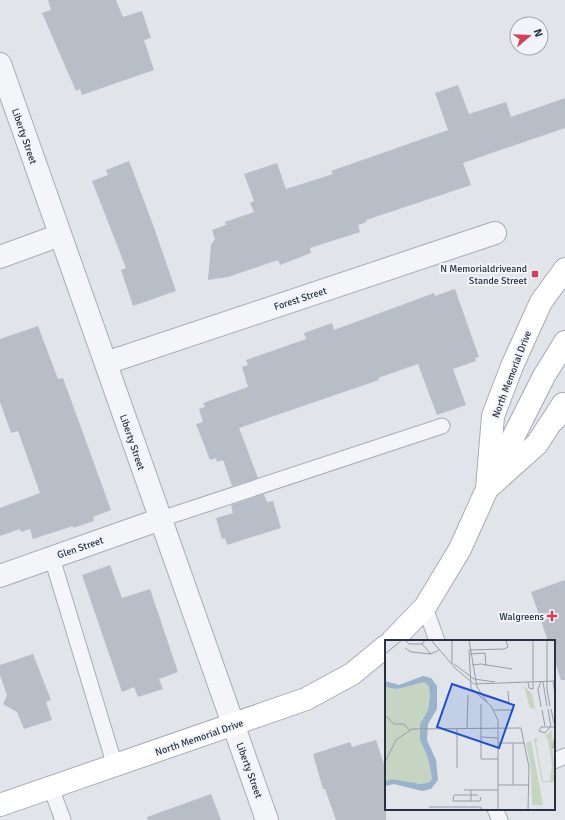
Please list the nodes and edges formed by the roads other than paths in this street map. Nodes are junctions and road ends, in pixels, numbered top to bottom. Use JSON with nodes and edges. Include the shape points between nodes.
{"nodes":[{"id":1,"x":0,"y":64,"type":"edge"},
{"id":2,"x":495,"y":233,"type":"dead end"},
{"id":3,"x":60,"y":235,"type":"junction"},
{"id":4,"x":0,"y":257,"type":"edge"},
{"id":5,"x":565,"y":269,"type":"edge"},
{"id":6,"x":565,"y":342,"type":"edge"},
{"id":7,"x":106,"y":363,"type":"junction"},
{"id":8,"x":565,"y":400,"type":"edge"},
{"id":9,"x":560,"y":414,"type":"edge"},
{"id":10,"x":442,"y":426,"type":"dead end"},
{"id":11,"x":487,"y":489,"type":"junction"},
{"id":12,"x":161,"y":519,"type":"junction"},
{"id":13,"x":52,"y":558,"type":"junction"},
{"id":14,"x":0,"y":576,"type":"edge"},
{"id":15,"x":425,"y":607,"type":"junction"},
{"id":16,"x":393,"y":640,"type":"edge"},
{"id":17,"x":437,"y":640,"type":"edge"},
{"id":18,"x":385,"y":647,"type":"edge"},
{"id":19,"x":234,"y":725,"type":"junction"},
{"id":20,"x":565,"y":756,"type":"edge"},
{"id":21,"x":555,"y":761,"type":"edge"},
{"id":22,"x":115,"y":766,"type":"junction"},
{"id":23,"x":52,"y":788,"type":"junction"},
{"id":24,"x":0,"y":805,"type":"edge"},
{"id":25,"x":495,"y":810,"type":"edge"},
{"id":26,"x":63,"y":820,"type":"edge"},
{"id":27,"x":267,"y":820,"type":"edge"},
{"id":28,"x":500,"y":820,"type":"edge"}],
"edges":[{"from":1,"to":3,"type":"street","name":"Liberty Street"},
{"from":2,"to":7,"type":"street","name":"Forest Street"},
{"from":3,"to":4,"type":"street"},
{"from":3,"to":7,"type":"street","name":"Liberty Street"},
{"from":5,"to":11,"type":"main road","name":"North Memorial Drive","via":[[541,302],[493,416]]},
{"from":6,"to":11,"type":"main road","via":[[544,376]]},
{"from":7,"to":12,"type":"street","name":"Liberty Street"},
{"from":8,"to":9,"type":"main road","name":"North Memorial Drive"},
{"from":9,"to":11,"type":"main road","name":"North Memorial Drive","via":[[537,444]]},
{"from":10,"to":12,"type":"lane"},
{"from":11,"to":15,"type":"main road","name":"North Memorial Drive","via":[[460,549]]},
{"from":12,"to":13,"type":"street","name":"Glen Street"},
{"from":12,"to":19,"type":"street","name":"Liberty Street"},
{"from":13,"to":14,"type":"street","name":"Glen Street"},
{"from":13,"to":22,"type":"lane"},
{"from":15,"to":16,"type":"main road","name":"North Memorial Drive"},
{"from":15,"to":17,"type":"lane"},
{"from":18,"to":19,"type":"main road","name":"North Memorial Drive","via":[[352,674],[329,688]]},
{"from":19,"to":22,"type":"main road","name":"North Memorial Drive"},
{"from":19,"to":27,"type":"street","name":"Liberty Street"},
{"from":20,"to":21,"type":"lane"},
{"from":22,"to":23,"type":"main road","name":"North Memorial Drive"},
{"from":23,"to":24,"type":"main road","name":"North Memorial Drive"},
{"from":23,"to":26,"type":"lane"},
{"from":25,"to":28,"type":"lane"}]}
